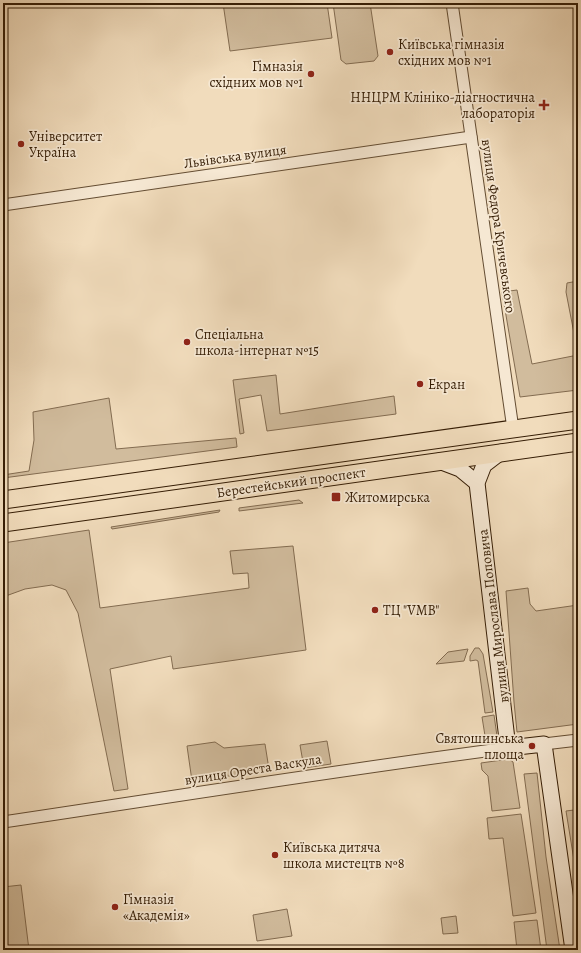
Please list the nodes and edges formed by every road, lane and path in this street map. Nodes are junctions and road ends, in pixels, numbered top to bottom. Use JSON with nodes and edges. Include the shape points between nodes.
{"nodes":[{"id":1,"x":452,"y":3,"type":"edge"},
{"id":2,"x":471,"y":137,"type":"junction"},
{"id":3,"x":3,"y":205,"type":"edge"},
{"id":4,"x":578,"y":420,"type":"edge"},
{"id":5,"x":513,"y":429,"type":"junction"},
{"id":6,"x":578,"y":442,"type":"edge"},
{"id":7,"x":501,"y":452,"type":"junction"},
{"id":8,"x":439,"y":461,"type":"junction"},
{"id":9,"x":477,"y":483,"type":"junction"},
{"id":10,"x":3,"y":500,"type":"edge"},
{"id":11,"x":3,"y":523,"type":"edge"},
{"id":12,"x":578,"y":740,"type":"edge"},
{"id":13,"x":544,"y":744,"type":"junction"},
{"id":14,"x":508,"y":748,"type":"junction"},
{"id":15,"x":3,"y":822,"type":"edge"},
{"id":16,"x":573,"y":950,"type":"edge"}],
"edges":[{"from":1,"to":2,"type":"street","name":"вулиця Федора Кричевського"},
{"from":2,"to":3,"type":"street","name":"Львівська вулиця"},
{"from":2,"to":5,"type":"street","name":"вулиця Федора Кричевського"},
{"from":4,"to":5,"type":"main road","name":"Берестейський проспект"},
{"from":5,"to":10,"type":"main road","name":"Берестейський проспект"},
{"from":6,"to":7,"type":"main road","name":"Берестейський проспект"},
{"from":7,"to":8,"type":"main road","name":"Берестейський проспект"},
{"from":7,"to":9,"type":"street","name":"вулиця Мирослава Поповича","via":[[484,465]]},
{"from":8,"to":9,"type":"street","via":[[460,469]]},
{"from":8,"to":11,"type":"main road","name":"Берестейський проспект"},
{"from":9,"to":14,"type":"street","name":"вулиця Мирослава Поповича"},
{"from":12,"to":13,"type":"street"},
{"from":13,"to":14,"type":"street"},
{"from":13,"to":16,"type":"street"},
{"from":14,"to":15,"type":"street","name":"вулиця Ореста Васкула"}]}
